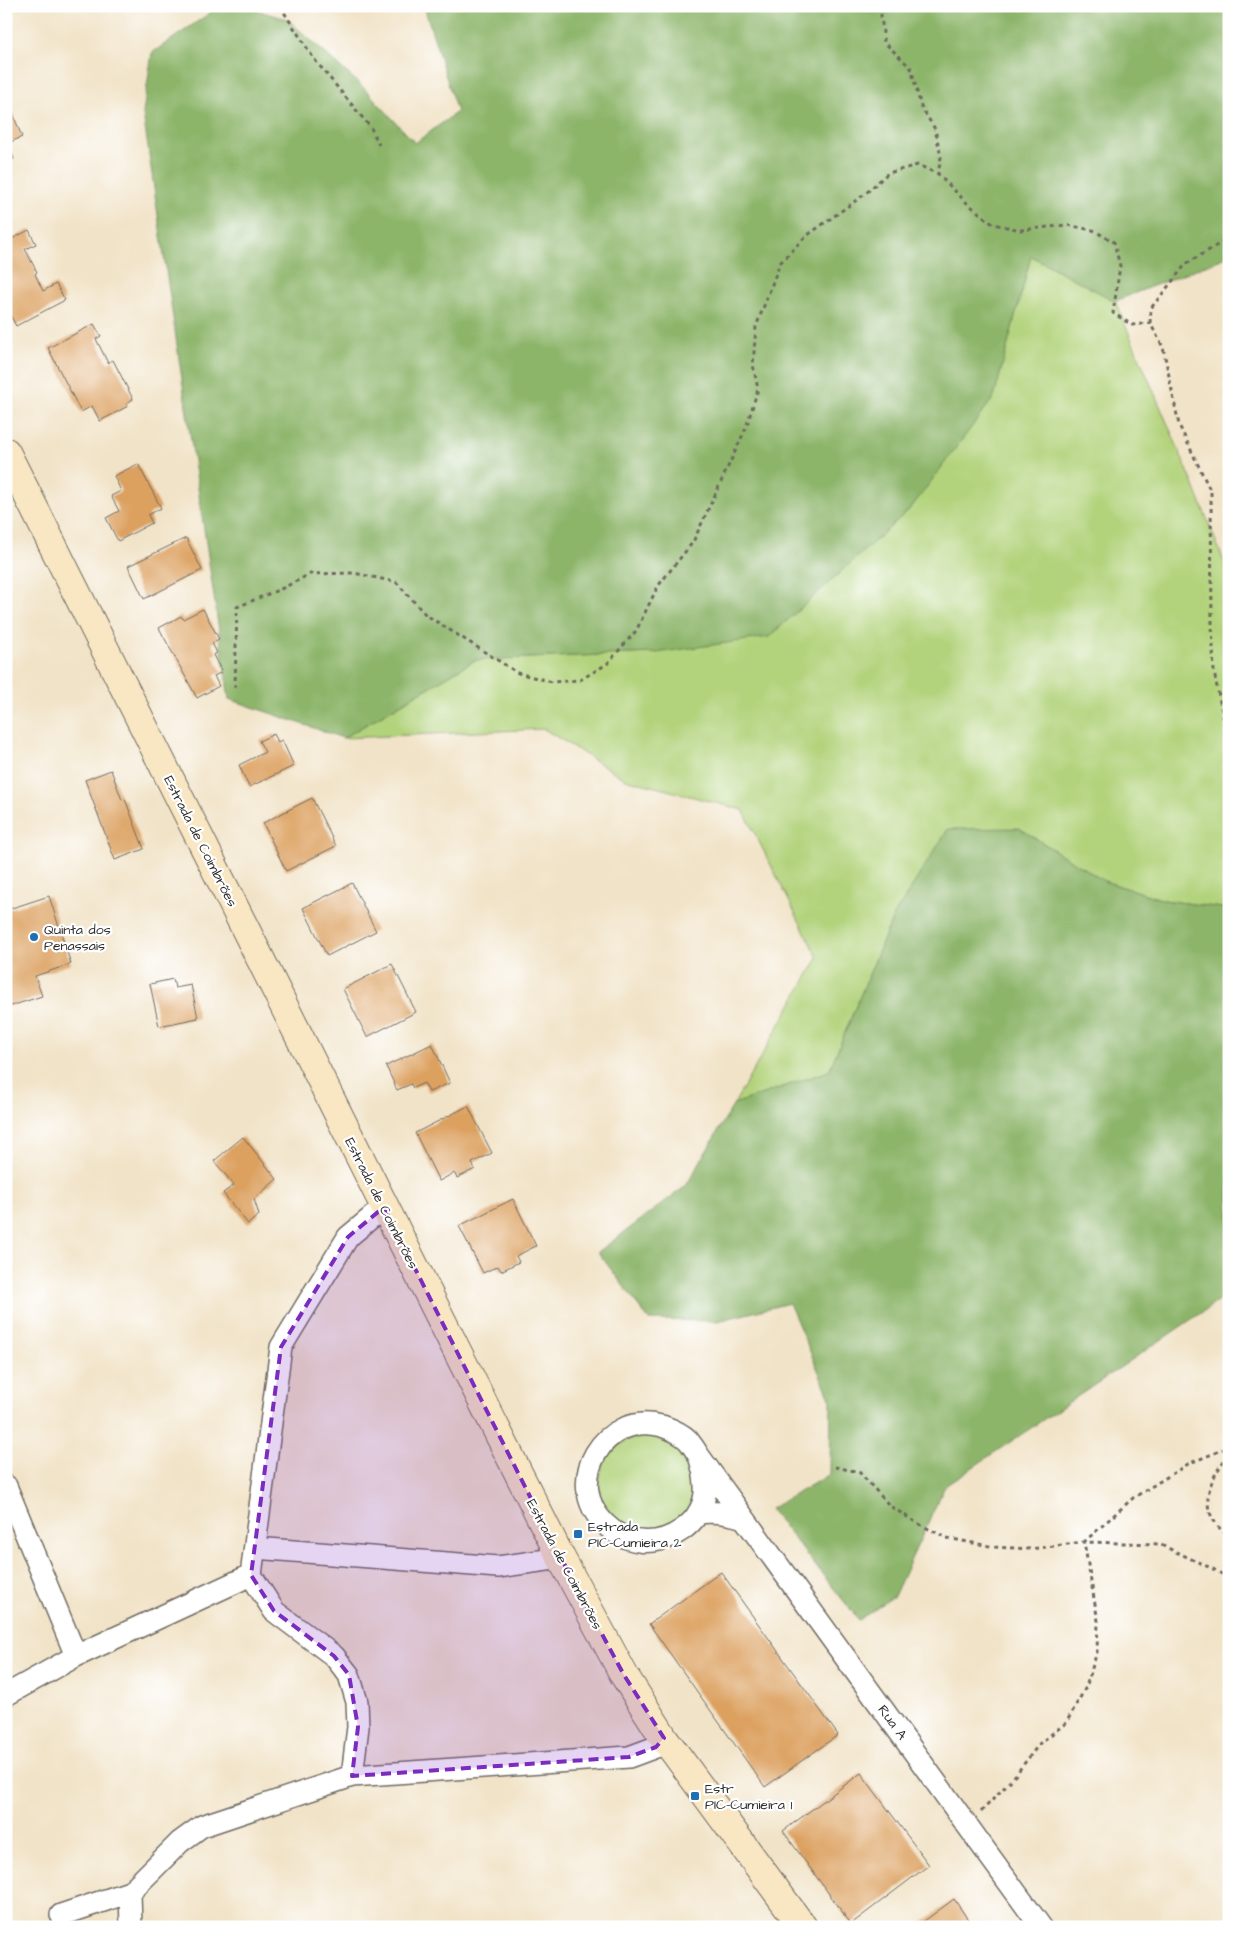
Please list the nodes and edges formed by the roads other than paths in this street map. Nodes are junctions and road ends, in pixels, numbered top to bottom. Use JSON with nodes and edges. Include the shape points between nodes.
{"nodes":[{"id":1,"x":6,"y":452,"type":"edge"},
{"id":2,"x":384,"y":1206,"type":"junction"},
{"id":3,"x":699,"y":1456,"type":"junction"},
{"id":4,"x":6,"y":1486,"type":"edge"},
{"id":5,"x":698,"y":1513,"type":"junction"},
{"id":6,"x":744,"y":1518,"type":"junction"},
{"id":7,"x":255,"y":1548,"type":"junction"},
{"id":8,"x":561,"y":1558,"type":"junction"},
{"id":9,"x":251,"y":1576,"type":"junction"},
{"id":10,"x":76,"y":1656,"type":"junction"},
{"id":11,"x":6,"y":1695,"type":"edge"},
{"id":12,"x":664,"y":1738,"type":"junction"},
{"id":13,"x":352,"y":1776,"type":"junction"},
{"id":14,"x":130,"y":1892,"type":"junction"},
{"id":15,"x":61,"y":1915,"type":"dead end"},
{"id":16,"x":131,"y":1927,"type":"edge"},
{"id":17,"x":803,"y":1927,"type":"edge"},
{"id":18,"x":1041,"y":1927,"type":"edge"}],
"edges":[{"from":1,"to":2,"type":"street","name":"Estrada de Coimbrões"},
{"from":2,"to":7,"type":"street","via":[[348,1237],[281,1348]]},
{"from":2,"to":8,"type":"street","name":"Estrada de Coimbrões"},
{"from":3,"to":5,"type":"street","via":[[705,1474],[705,1495]]},
{"from":3,"to":5,"type":"street","via":[[688,1440],[672,1429],[634,1424],[601,1444],[591,1460],[587,1479],[589,1499],[597,1517],[628,1540],[667,1539],[684,1529]]},
{"from":3,"to":6,"type":"street","name":"Rua A"},
{"from":4,"to":10,"type":"street"},
{"from":5,"to":6,"type":"street","via":[[724,1512]]},
{"from":6,"to":18,"type":"street","name":"Rua A"},
{"from":7,"to":8,"type":"street","via":[[498,1567]]},
{"from":7,"to":9,"type":"street"},
{"from":8,"to":12,"type":"street","name":"Estrada de Coimbrões","via":[[624,1675]]},
{"from":9,"to":10,"type":"street"},
{"from":9,"to":13,"type":"street","via":[[274,1611],[334,1656],[349,1675],[357,1702],[358,1727]]},
{"from":10,"to":11,"type":"street"},
{"from":12,"to":13,"type":"street","via":[[656,1747],[629,1757]]},
{"from":12,"to":17,"type":"street","name":"Estrada de Coimbrões"},
{"from":13,"to":14,"type":"street","via":[[202,1826],[180,1842]]},
{"from":14,"to":15,"type":"street"},
{"from":14,"to":16,"type":"street"}]}
